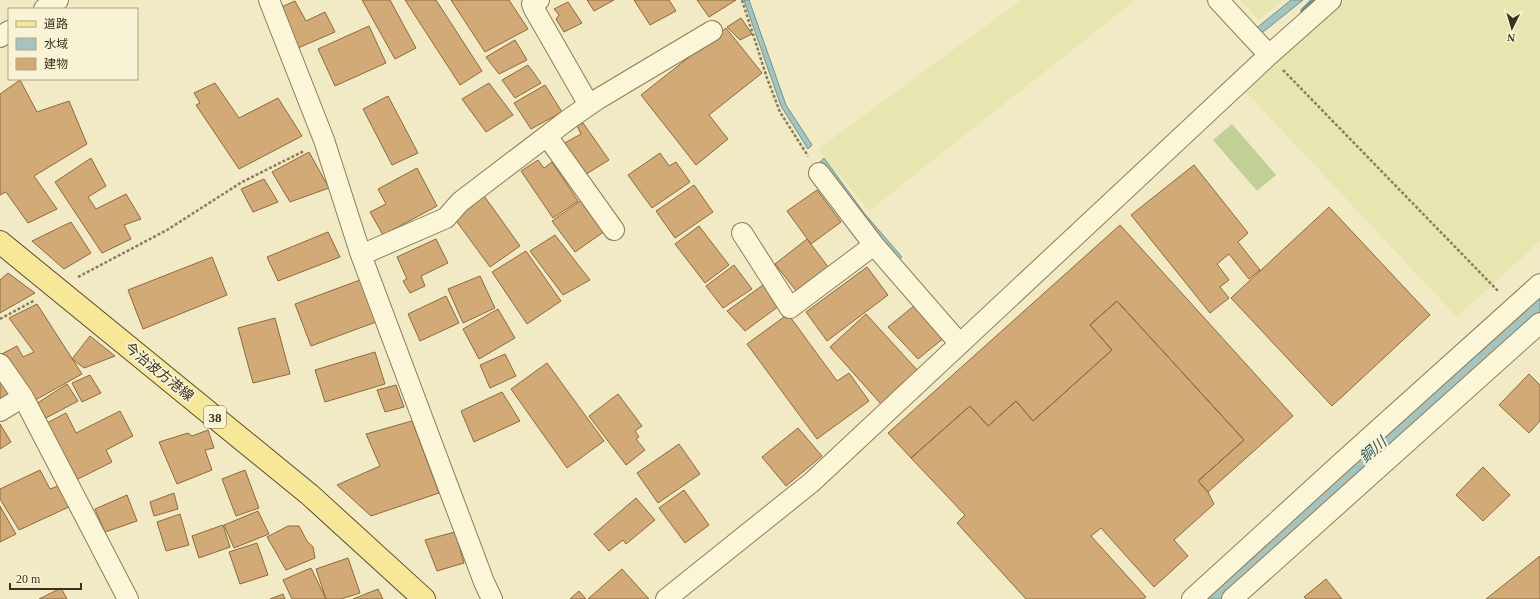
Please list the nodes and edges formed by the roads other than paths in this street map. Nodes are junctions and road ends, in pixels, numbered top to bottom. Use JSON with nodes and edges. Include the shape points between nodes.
{"nodes":[{"id":1,"x":58,"y":0,"type":"edge"},
{"id":2,"x":269,"y":0,"type":"edge"},
{"id":3,"x":539,"y":0,"type":"edge"},
{"id":4,"x":1218,"y":0,"type":"edge"},
{"id":5,"x":1331,"y":0,"type":"edge"},
{"id":6,"x":46,"y":8,"type":"edge"},
{"id":7,"x":712,"y":31,"type":"dead end"},
{"id":8,"x":1269,"y":56,"type":"junction"},
{"id":9,"x":589,"y":105,"type":"junction"},
{"id":10,"x":547,"y":136,"type":"junction"},
{"id":11,"x":819,"y":173,"type":"road end"},
{"id":12,"x":614,"y":230,"type":"dead end"},
{"id":13,"x":742,"y":233,"type":"dead end"},
{"id":14,"x":0,"y":242,"type":"edge"},
{"id":15,"x":874,"y":245,"type":"junction"},
{"id":16,"x":361,"y":255,"type":"junction"},
{"id":17,"x":1540,"y":284,"type":"edge"},
{"id":18,"x":1540,"y":323,"type":"edge"},
{"id":19,"x":960,"y":344,"type":"junction"},
{"id":20,"x":0,"y":364,"type":"edge"},
{"id":21,"x":23,"y":397,"type":"junction"},
{"id":22,"x":0,"y":411,"type":"edge"},
{"id":23,"x":1235,"y":598,"type":"edge"},
{"id":24,"x":128,"y":599,"type":"edge"},
{"id":25,"x":424,"y":599,"type":"edge"},
{"id":26,"x":492,"y":599,"type":"edge"},
{"id":27,"x":666,"y":599,"type":"edge"},
{"id":28,"x":1192,"y":599,"type":"edge"}],
"edges":[{"from":1,"to":6,"type":"street"},
{"from":2,"to":16,"type":"street","via":[[324,140]]},
{"from":3,"to":9,"type":"street","via":[[532,4],[534,9]]},
{"from":4,"to":8,"type":"street"},
{"from":5,"to":8,"type":"street"},
{"from":7,"to":9,"type":"street"},
{"from":8,"to":19,"type":"street"},
{"from":9,"to":10,"type":"street"},
{"from":10,"to":12,"type":"street"},
{"from":10,"to":16,"type":"street","via":[[460,202],[446,218]]},
{"from":11,"to":15,"type":"street"},
{"from":13,"to":15,"type":"street","via":[[790,308]]},
{"from":14,"to":25,"type":"main road","name":"今治波方港線","number":"38","via":[[310,495]]},
{"from":15,"to":19,"type":"street"},
{"from":16,"to":26,"type":"street"},
{"from":17,"to":28,"type":"street"},
{"from":18,"to":23,"type":"street"},
{"from":19,"to":27,"type":"street","via":[[812,482]]},
{"from":20,"to":21,"type":"street"},
{"from":21,"to":22,"type":"street"},
{"from":21,"to":24,"type":"street"}]}
